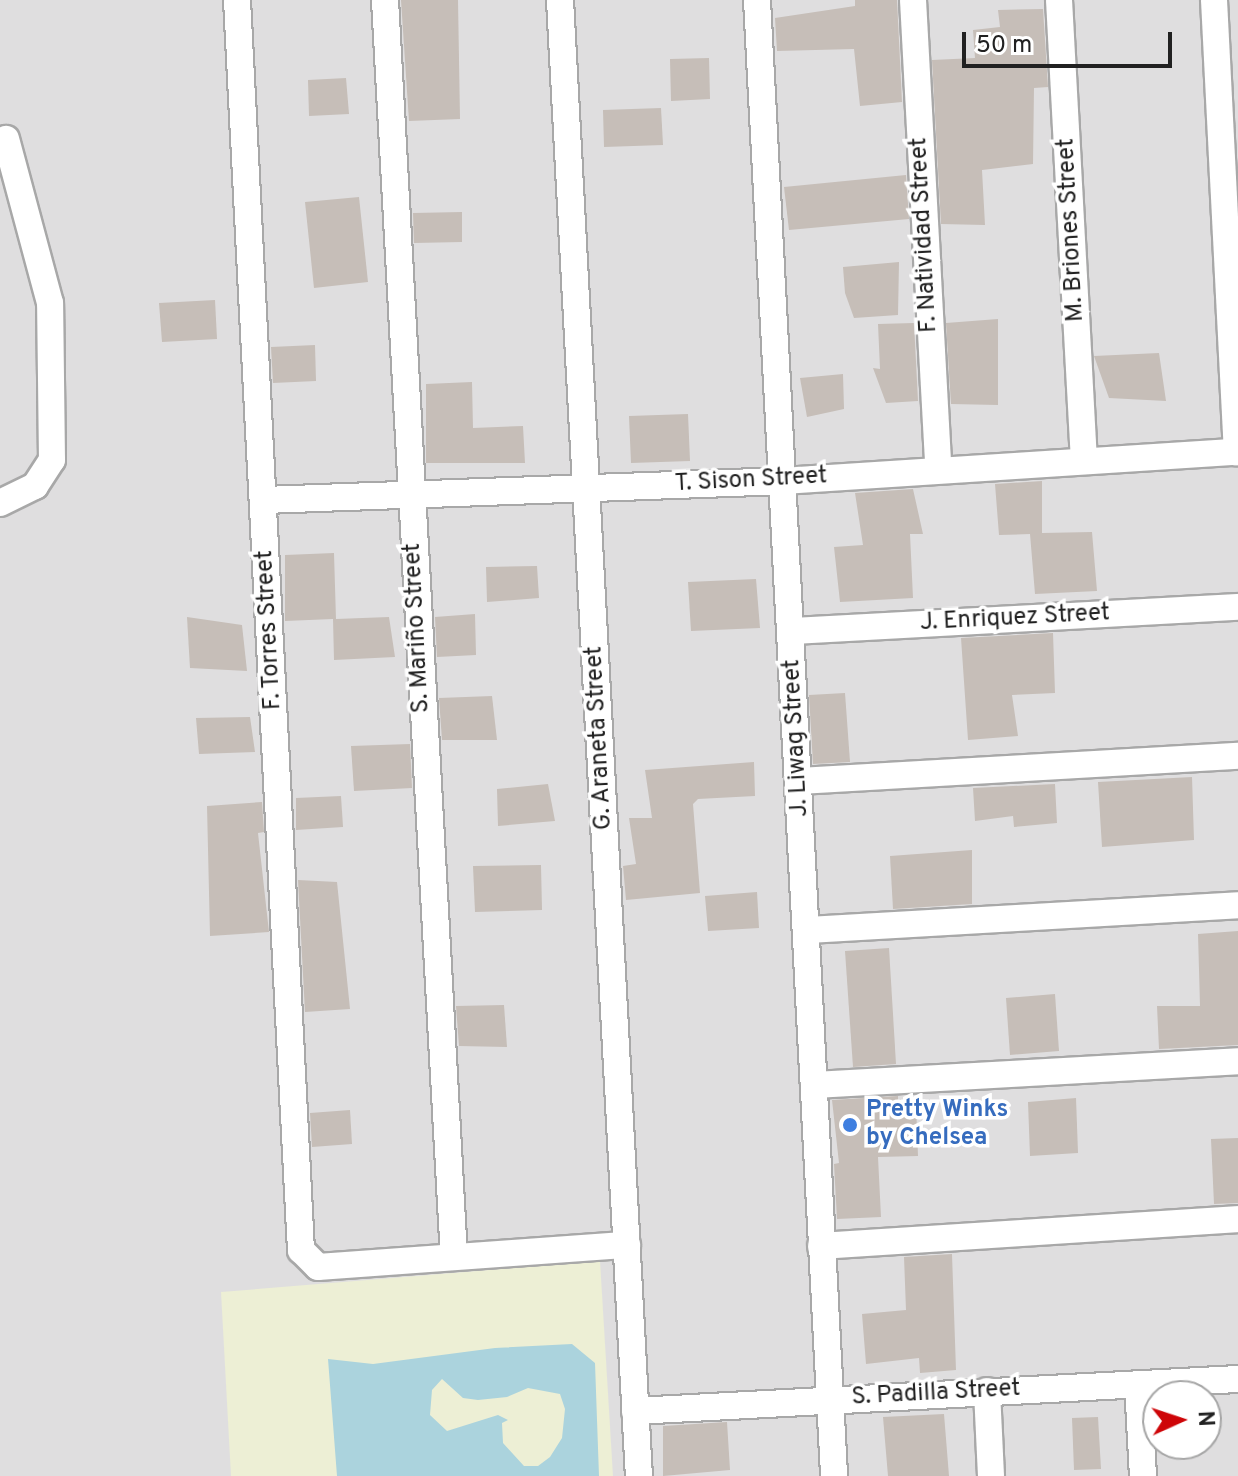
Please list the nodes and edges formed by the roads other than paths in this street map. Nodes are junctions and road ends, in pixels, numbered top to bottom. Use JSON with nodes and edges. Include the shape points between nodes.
{"nodes":[{"id":1,"x":237,"y":0,"type":"edge"},
{"id":2,"x":385,"y":0,"type":"edge"},
{"id":3,"x":560,"y":0,"type":"edge"},
{"id":4,"x":757,"y":0,"type":"edge"},
{"id":5,"x":913,"y":0,"type":"edge"},
{"id":6,"x":1059,"y":0,"type":"edge"},
{"id":7,"x":1214,"y":0,"type":"edge"},
{"id":8,"x":6,"y":139,"type":"dead end"},
{"id":9,"x":1233,"y":285,"type":"edge"},
{"id":10,"x":1238,"y":452,"type":"edge"},
{"id":11,"x":1084,"y":460,"type":"junction"},
{"id":12,"x":938,"y":469,"type":"junction"},
{"id":13,"x":784,"y":481,"type":"junction"},
{"id":14,"x":587,"y":490,"type":"junction"},
{"id":15,"x":412,"y":495,"type":"junction"},
{"id":16,"x":264,"y":500,"type":"junction"},
{"id":17,"x":0,"y":503,"type":"edge"},
{"id":18,"x":1238,"y":607,"type":"edge"},
{"id":19,"x":792,"y":631,"type":"junction"},
{"id":20,"x":1238,"y":756,"type":"edge"},
{"id":21,"x":799,"y":781,"type":"junction"},
{"id":22,"x":1238,"y":905,"type":"edge"},
{"id":23,"x":808,"y":930,"type":"junction"},
{"id":24,"x":1238,"y":1061,"type":"edge"},
{"id":25,"x":814,"y":1085,"type":"junction"},
{"id":26,"x":1238,"y":1219,"type":"edge"},
{"id":27,"x":627,"y":1245,"type":"junction"},
{"id":28,"x":821,"y":1246,"type":"junction"},
{"id":29,"x":454,"y":1256,"type":"junction"},
{"id":30,"x":1238,"y":1379,"type":"edge"},
{"id":31,"x":1138,"y":1384,"type":"junction"},
{"id":32,"x":987,"y":1391,"type":"junction"},
{"id":33,"x":831,"y":1400,"type":"junction"},
{"id":34,"x":635,"y":1411,"type":"junction"},
{"id":35,"x":639,"y":1476,"type":"edge"},
{"id":36,"x":834,"y":1476,"type":"edge"},
{"id":37,"x":991,"y":1476,"type":"edge"},
{"id":38,"x":1143,"y":1476,"type":"edge"}],
"edges":[{"from":1,"to":16,"type":"street","name":"F. Torres Street"},
{"from":2,"to":15,"type":"street","name":"S. Mariño Street"},
{"from":3,"to":14,"type":"street","name":"G. Araneta Street"},
{"from":4,"to":13,"type":"street","name":"J. Liwag Street"},
{"from":5,"to":12,"type":"street","name":"F. Natividad Street"},
{"from":6,"to":11,"type":"street","name":"M. Briones Street"},
{"from":7,"to":9,"type":"street"},
{"from":8,"to":17,"type":"street","via":[[50,303],[52,460],[35,486]]},
{"from":9,"to":10,"type":"street"},
{"from":10,"to":11,"type":"street","name":"T. Sison Street"},
{"from":11,"to":12,"type":"street","name":"T. Sison Street"},
{"from":12,"to":13,"type":"street","name":"T. Sison Street"},
{"from":13,"to":14,"type":"street","name":"T. Sison Street"},
{"from":13,"to":19,"type":"street","name":"J. Liwag Street"},
{"from":14,"to":15,"type":"street","name":"T. Sison Street"},
{"from":14,"to":27,"type":"street","name":"G. Araneta Street"},
{"from":15,"to":16,"type":"street","name":"T. Sison Street"},
{"from":15,"to":29,"type":"street","name":"S. Mariño Street"},
{"from":16,"to":29,"type":"street","name":"F. Torres Street","via":[[304,1259],[318,1267]]},
{"from":18,"to":19,"type":"street","name":"J. Enriquez Street"},
{"from":19,"to":21,"type":"street","name":"J. Liwag Street"},
{"from":20,"to":21,"type":"street"},
{"from":21,"to":23,"type":"street","name":"J. Liwag Street"},
{"from":22,"to":23,"type":"street"},
{"from":23,"to":25,"type":"street","name":"J. Liwag Street"},
{"from":24,"to":25,"type":"street"},
{"from":25,"to":28,"type":"street","name":"J. Liwag Street"},
{"from":26,"to":28,"type":"street"},
{"from":27,"to":29,"type":"street"},
{"from":27,"to":34,"type":"street","name":"G. Araneta Street"},
{"from":28,"to":33,"type":"street","name":"J. Liwag Street"},
{"from":30,"to":31,"type":"street","name":"S. Padilla Street"},
{"from":31,"to":32,"type":"street","name":"S. Padilla Street"},
{"from":31,"to":38,"type":"street"},
{"from":32,"to":33,"type":"street","name":"S. Padilla Street"},
{"from":32,"to":37,"type":"street"},
{"from":33,"to":34,"type":"street","name":"S. Padilla Street"},
{"from":33,"to":36,"type":"street","name":"J. Liwag Street"},
{"from":34,"to":35,"type":"street","name":"G. Araneta Street"}]}
